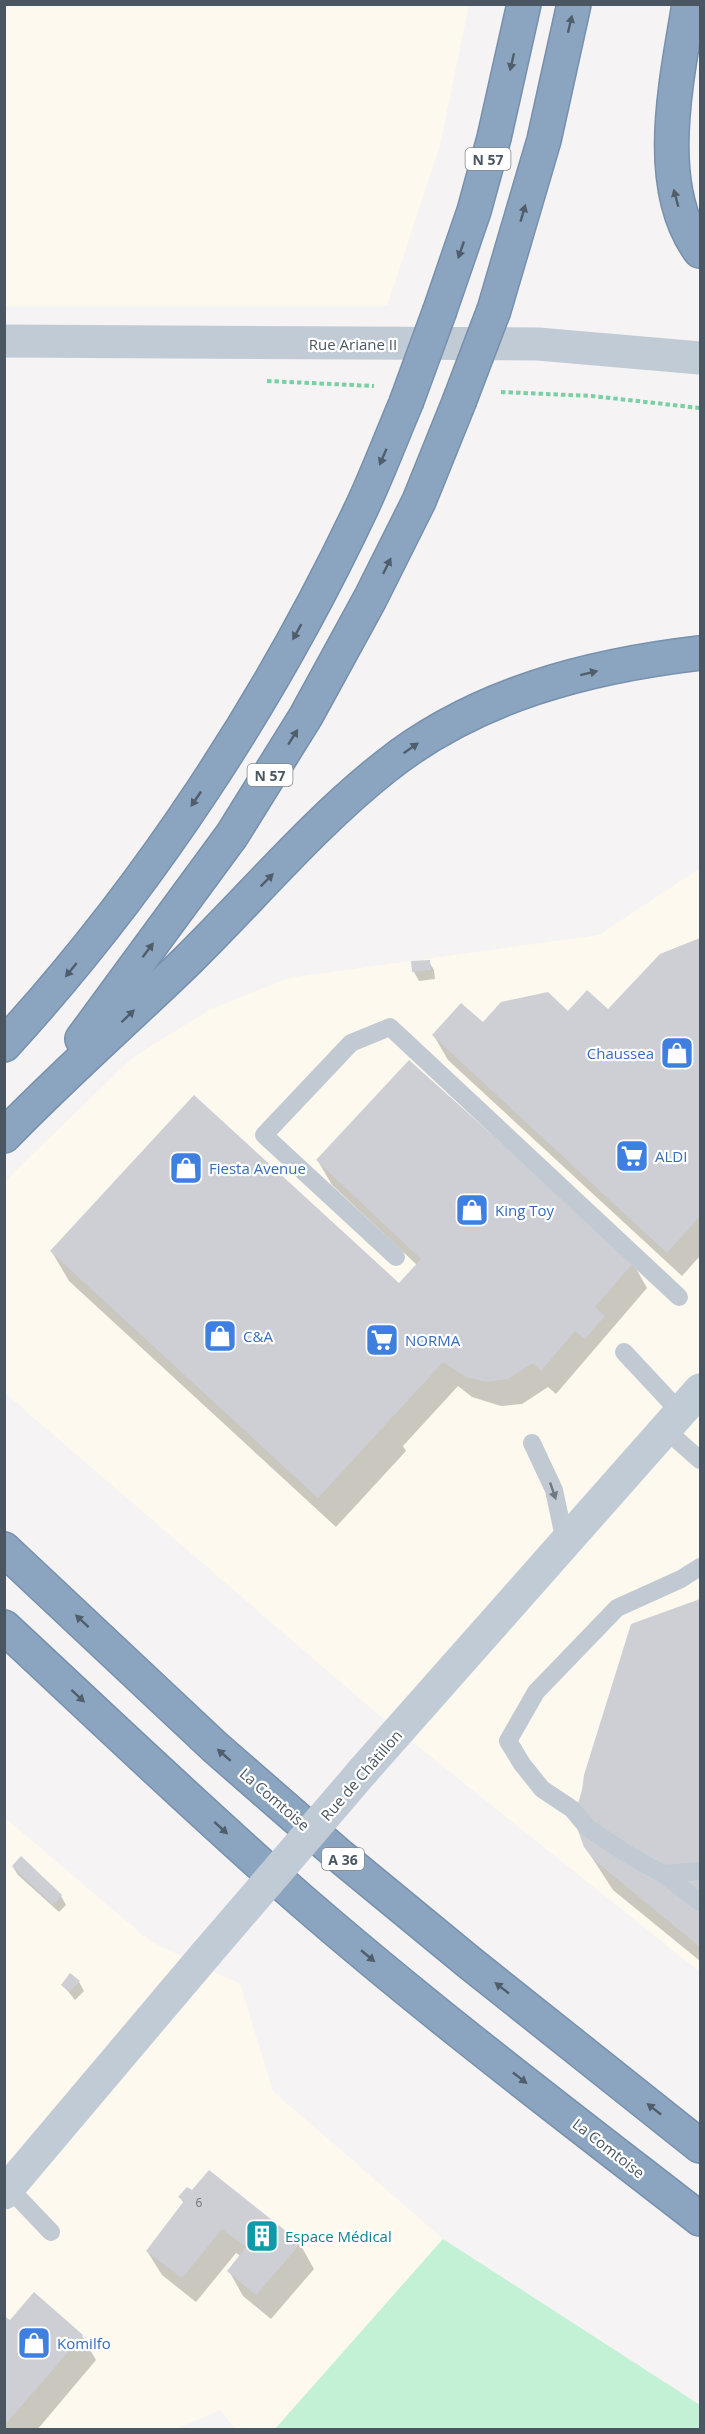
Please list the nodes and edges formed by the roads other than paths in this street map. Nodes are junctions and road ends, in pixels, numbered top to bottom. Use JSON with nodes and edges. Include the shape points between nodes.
{"nodes":[{"id":1,"x":524,"y":4,"type":"edge"},
{"id":2,"x":574,"y":4,"type":"edge"},
{"id":3,"x":689,"y":4,"type":"edge"},
{"id":4,"x":700,"y":251,"type":"edge"},
{"id":5,"x":4,"y":341,"type":"edge"},
{"id":6,"x":700,"y":358,"type":"edge"},
{"id":7,"x":700,"y":653,"type":"edge"},
{"id":8,"x":4,"y":1046,"type":"edge"},
{"id":9,"x":15,"y":1125,"type":"edge"},
{"id":10,"x":396,"y":1257,"type":"dead end"},
{"id":11,"x":679,"y":1297,"type":"dead end"},
{"id":12,"x":624,"y":1352,"type":"dead end"},
{"id":13,"x":682,"y":1410,"type":"edge"},
{"id":14,"x":532,"y":1443,"type":"dead end"},
{"id":15,"x":700,"y":1460,"type":"edge"},
{"id":16,"x":565,"y":1542,"type":"junction"},
{"id":17,"x":4,"y":1549,"type":"edge"},
{"id":18,"x":700,"y":1567,"type":"edge"},
{"id":19,"x":4,"y":1627,"type":"edge"},
{"id":20,"x":700,"y":1871,"type":"edge"},
{"id":21,"x":663,"y":1874,"type":"junction"},
{"id":22,"x":700,"y":1902,"type":"edge"},
{"id":23,"x":700,"y":2146,"type":"edge"},
{"id":24,"x":7,"y":2191,"type":"edge"},
{"id":25,"x":700,"y":2219,"type":"edge"},
{"id":26,"x":51,"y":2232,"type":"dead end"}],
"edges":[{"from":1,"to":8,"type":"highway","number":"N 57","one_way":true,"bridge":true,"via":[[477,200],[440,310],[395,395],[362,507],[258,702],[214,772],[107,924],[51,995]]},
{"from":9,"to":2,"type":"highway","number":"N 57","one_way":true,"bridge":true,"via":[[232,835],[306,716],[419,501],[494,310],[544,140]]},
{"from":4,"to":3,"type":"highway","one_way":true,"via":[[682,218],[672,172],[673,127]]},
{"from":5,"to":6,"type":"street","name":"Rue Ariane II","via":[[538,344]]},
{"from":9,"to":7,"type":"highway","one_way":true,"via":[[188,960],[348,798],[420,742],[519,692],[605,669]]},
{"from":10,"to":11,"type":"lane","via":[[264,1135],[351,1043],[390,1027]]},
{"from":12,"to":13,"type":"lane"},
{"from":13,"to":15,"type":"lane"},
{"from":13,"to":16,"type":"street","name":"Rue de Châtillon"},
{"from":14,"to":16,"type":"lane","one_way":true,"via":[[554,1490]]},
{"from":16,"to":24,"type":"street","name":"Rue de Châtillon","bridge":true,"via":[[206,1953]]},
{"from":23,"to":17,"type":"highway","name":"La Comtoise","number":"A 36","one_way":true,"via":[[340,1856],[216,1748]]},
{"from":18,"to":21,"type":"lane","via":[[617,1608],[536,1692],[508,1741],[542,1789],[572,1809],[588,1828]]},
{"from":19,"to":25,"type":"highway","name":"La Comtoise","one_way":true,"via":[[177,1790],[311,1908],[432,2010]]},
{"from":20,"to":21,"type":"lane"},
{"from":21,"to":22,"type":"lane"},
{"from":24,"to":26,"type":"lane"}]}
